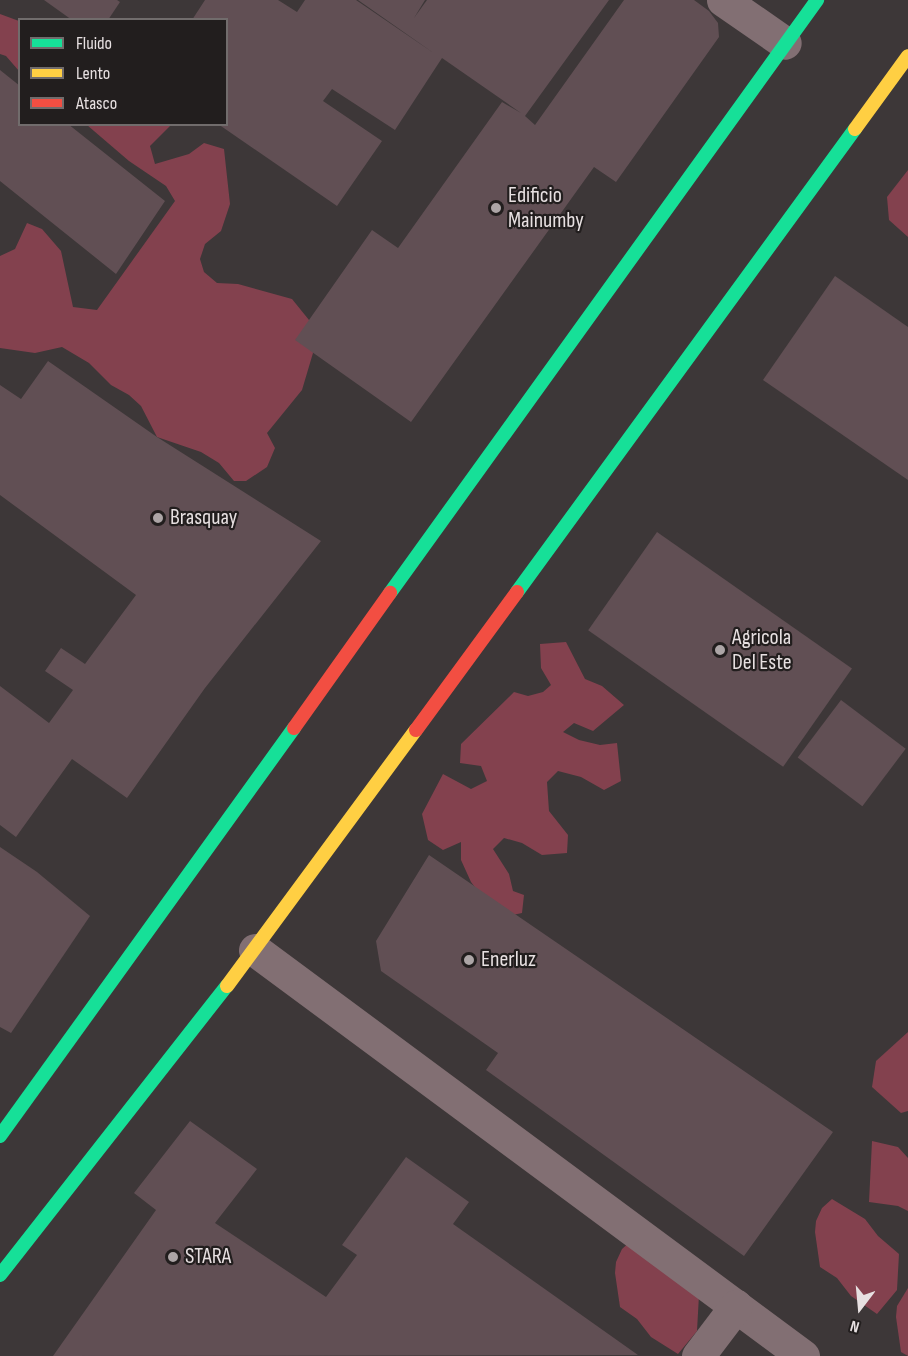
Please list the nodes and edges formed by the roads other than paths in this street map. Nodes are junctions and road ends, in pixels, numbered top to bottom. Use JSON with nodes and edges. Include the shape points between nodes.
{"nodes":[{"id":1,"x":723,"y":0,"type":"edge"},
{"id":2,"x":817,"y":0,"type":"edge"},
{"id":3,"x":785,"y":43,"type":"junction"},
{"id":4,"x":908,"y":56,"type":"edge"},
{"id":5,"x":255,"y":950,"type":"junction"},
{"id":6,"x":0,"y":1136,"type":"edge"},
{"id":7,"x":0,"y":1275,"type":"edge"},
{"id":8,"x":736,"y":1306,"type":"junction"},
{"id":9,"x":698,"y":1356,"type":"edge"},
{"id":10,"x":803,"y":1356,"type":"edge"}],
"edges":[{"from":1,"to":3,"type":"street"},
{"from":2,"to":3,"type":"highway"},
{"from":3,"to":6,"type":"highway"},
{"from":4,"to":5,"type":"highway"},
{"from":5,"to":7,"type":"highway"},
{"from":5,"to":8,"type":"street"},
{"from":8,"to":9,"type":"street"},
{"from":8,"to":10,"type":"street"}]}
